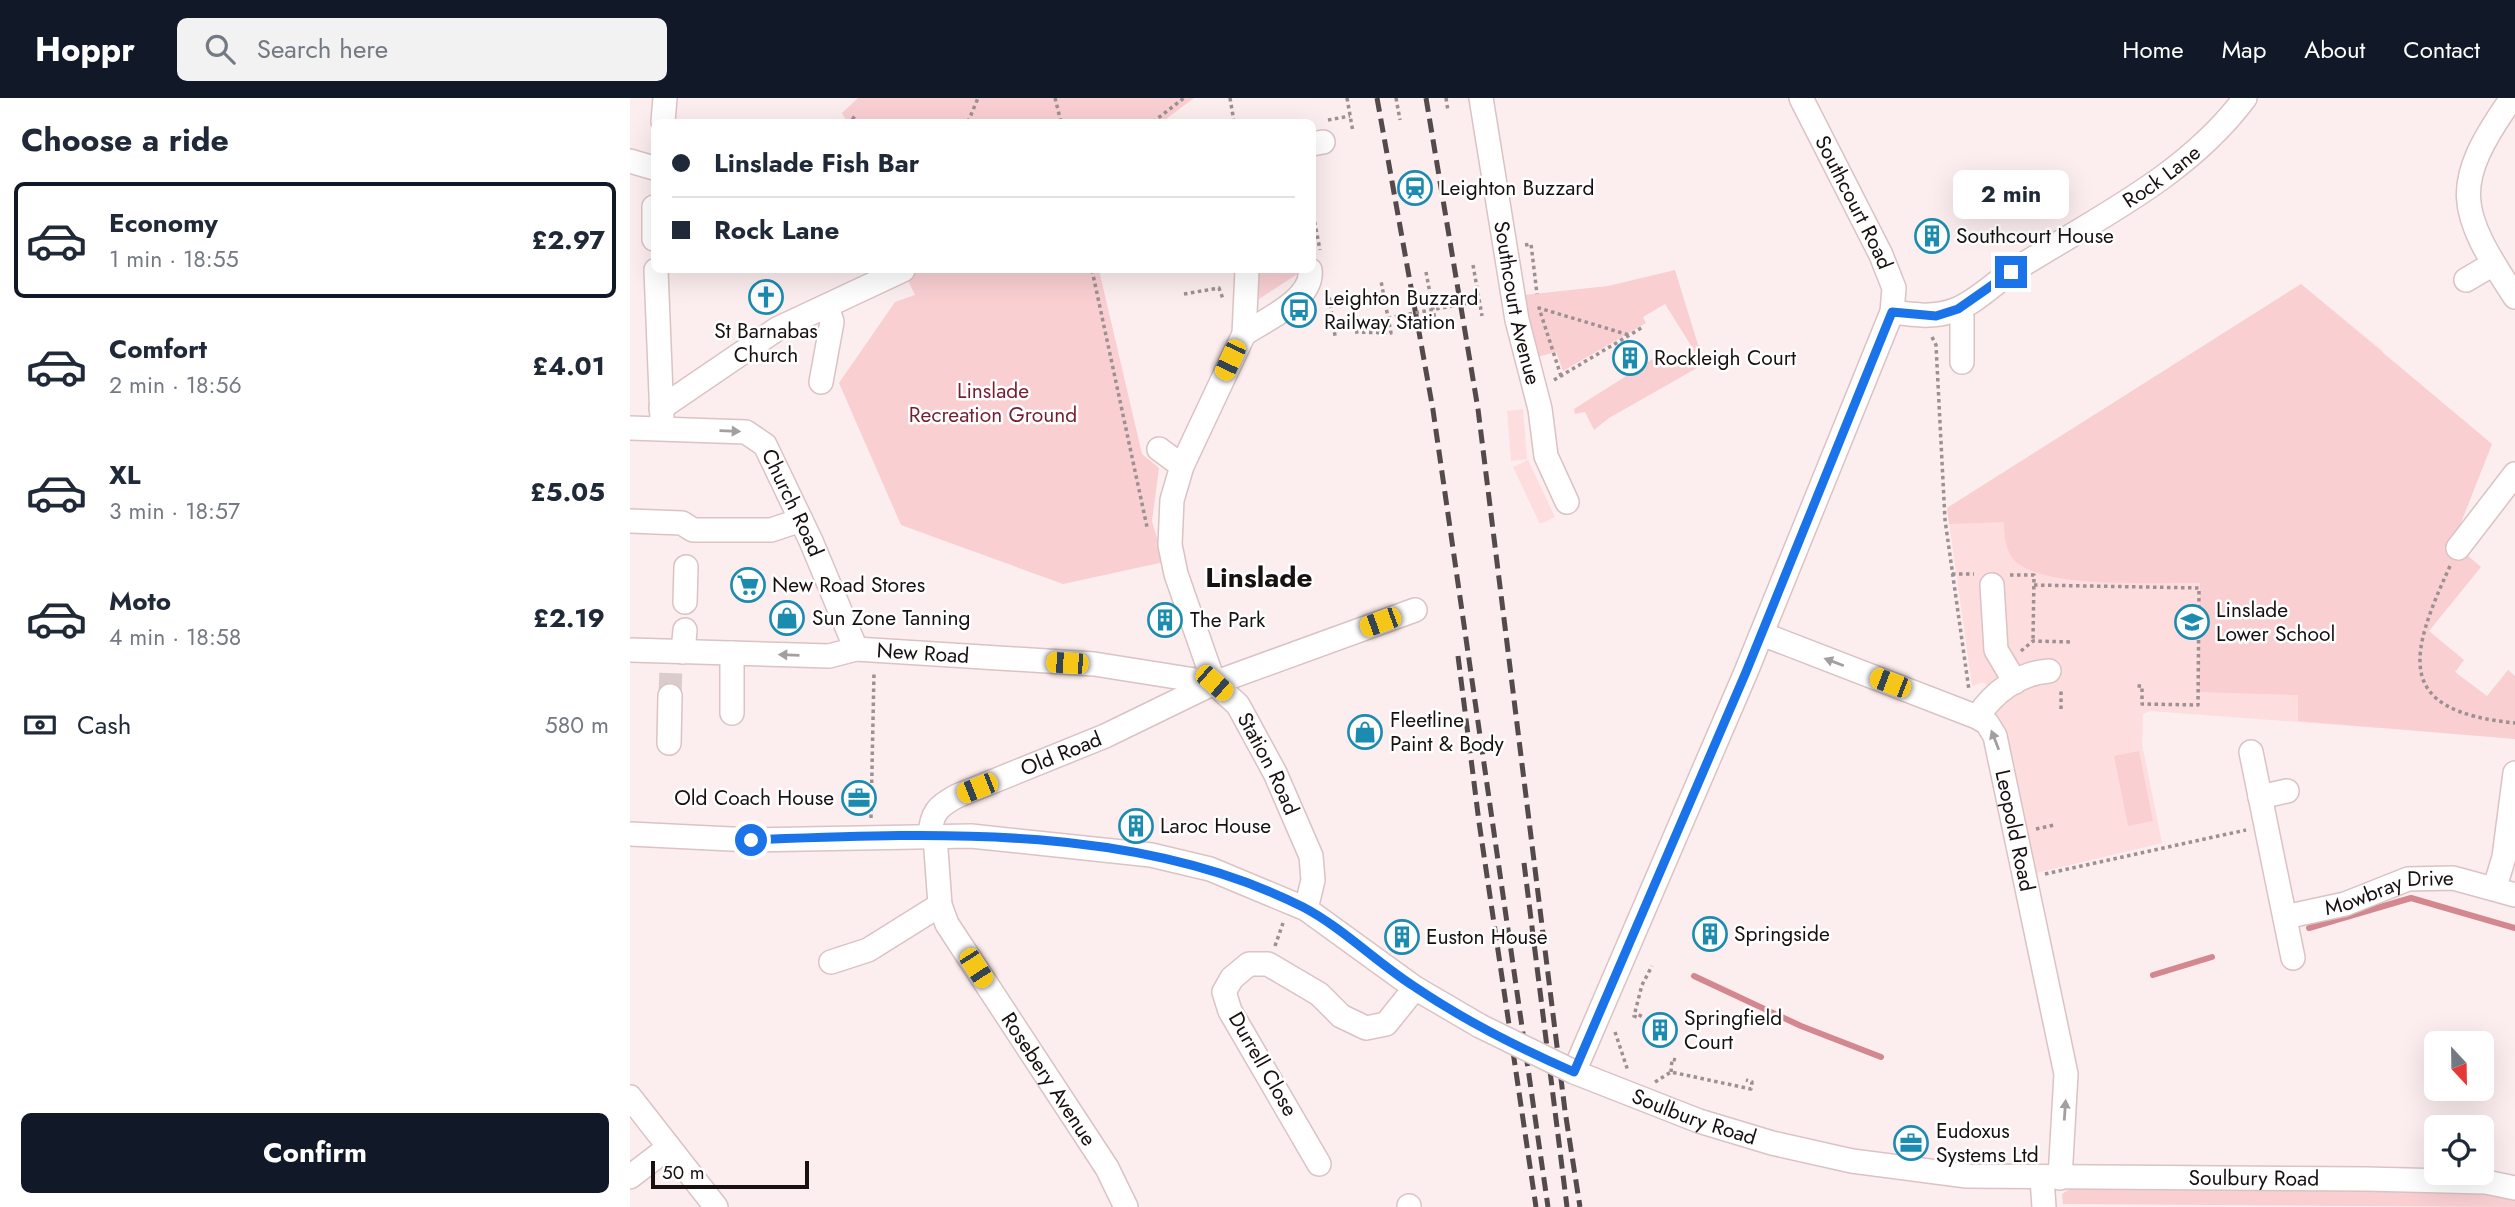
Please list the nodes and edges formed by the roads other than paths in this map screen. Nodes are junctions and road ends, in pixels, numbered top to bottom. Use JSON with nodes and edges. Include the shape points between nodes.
{"nodes":[{"id":1,"x":665,"y":98,"type":"edge"},
{"id":2,"x":1481,"y":98,"type":"edge"},
{"id":3,"x":1801,"y":98,"type":"edge"},
{"id":4,"x":2245,"y":98,"type":"edge"},
{"id":5,"x":2512,"y":98,"type":"edge"},
{"id":6,"x":663,"y":119,"type":"edge"},
{"id":7,"x":630,"y":161,"type":"edge"},
{"id":8,"x":651,"y":166,"type":"edge"},
{"id":9,"x":2493,"y":264,"type":"junction"},
{"id":10,"x":656,"y":273,"type":"edge"},
{"id":11,"x":898,"y":273,"type":"edge"},
{"id":12,"x":1247,"y":273,"type":"edge"},
{"id":13,"x":1310,"y":273,"type":"edge"},
{"id":14,"x":2466,"y":280,"type":"dead end"},
{"id":15,"x":2515,"y":297,"type":"edge"},
{"id":16,"x":827,"y":306,"type":"junction"},
{"id":17,"x":1958,"y":309,"type":"junction"},
{"id":18,"x":1892,"y":312,"type":"junction"},
{"id":19,"x":1244,"y":334,"type":"junction"},
{"id":20,"x":1962,"y":362,"type":"dead end"},
{"id":21,"x":821,"y":382,"type":"dead end"},
{"id":22,"x":662,"y":419,"type":"junction"},
{"id":23,"x":630,"y":428,"type":"edge"},
{"id":24,"x":1158,"y":449,"type":"dead end"},
{"id":25,"x":1182,"y":466,"type":"junction"},
{"id":26,"x":2515,"y":474,"type":"edge"},
{"id":27,"x":1567,"y":502,"type":"dead end"},
{"id":28,"x":801,"y":520,"type":"junction"},
{"id":29,"x":630,"y":522,"type":"edge"},
{"id":30,"x":2458,"y":548,"type":"road end"},
{"id":31,"x":686,"y":567,"type":"dead end"},
{"id":32,"x":1992,"y":585,"type":"dead end"},
{"id":33,"x":685,"y":602,"type":"dead end"},
{"id":34,"x":1415,"y":610,"type":"dead end"},
{"id":35,"x":1762,"y":634,"type":"junction"},
{"id":36,"x":630,"y":650,"type":"edge"},
{"id":37,"x":866,"y":651,"type":"junction"},
{"id":38,"x":732,"y":653,"type":"junction"},
{"id":39,"x":2049,"y":671,"type":"dead end"},
{"id":40,"x":2015,"y":681,"type":"junction"},
{"id":41,"x":1214,"y":683,"type":"junction"},
{"id":42,"x":670,"y":696,"type":"tunnel mouth"},
{"id":43,"x":732,"y":713,"type":"dead end"},
{"id":44,"x":1971,"y":715,"type":"junction"},
{"id":45,"x":669,"y":743,"type":"dead end"},
{"id":46,"x":2251,"y":752,"type":"dead end"},
{"id":47,"x":2515,"y":773,"type":"edge"},
{"id":48,"x":2287,"y":791,"type":"dead end"},
{"id":49,"x":2260,"y":797,"type":"junction"},
{"id":50,"x":2513,"y":800,"type":"edge"},
{"id":51,"x":630,"y":834,"type":"edge"},
{"id":52,"x":933,"y":836,"type":"junction"},
{"id":53,"x":2505,"y":891,"type":"edge"},
{"id":54,"x":940,"y":905,"type":"junction"},
{"id":55,"x":1299,"y":905,"type":"junction"},
{"id":56,"x":2285,"y":917,"type":"junction"},
{"id":57,"x":2293,"y":958,"type":"dead end"},
{"id":58,"x":831,"y":962,"type":"dead end"},
{"id":59,"x":1415,"y":988,"type":"junction"},
{"id":60,"x":1579,"y":1075,"type":"junction"},
{"id":61,"x":630,"y":1097,"type":"edge"},
{"id":62,"x":670,"y":1147,"type":"junction"},
{"id":63,"x":1319,"y":1164,"type":"dead end"},
{"id":64,"x":630,"y":1177,"type":"edge"},
{"id":65,"x":2051,"y":1178,"type":"junction"},
{"id":66,"x":2515,"y":1188,"type":"edge"},
{"id":67,"x":716,"y":1207,"type":"edge"},
{"id":68,"x":1126,"y":1207,"type":"edge"},
{"id":69,"x":2044,"y":1207,"type":"edge"}],
"edges":[{"from":1,"to":6,"type":"street"},
{"from":2,"to":27,"type":"street","name":"Southcourt Avenue","via":[[1517,320],[1540,409],[1546,456]]},
{"from":3,"to":18,"type":"street","name":"Southcourt Road","via":[[1881,255],[1894,288]]},
{"from":4,"to":17,"type":"street","name":"Rock Lane","via":[[2232,116],[2171,171]]},
{"from":5,"to":9,"type":"street","via":[[2488,132],[2469,177],[2471,218]]},
{"from":7,"to":8,"type":"street"},
{"from":9,"to":14,"type":"street"},
{"from":9,"to":15,"type":"street"},
{"from":10,"to":22,"type":"street"},
{"from":11,"to":16,"type":"street"},
{"from":12,"to":19,"type":"street"},
{"from":13,"to":19,"type":"street","via":[[1294,314],[1254,338]]},
{"from":16,"to":21,"type":"street","via":[[832,322]]},
{"from":16,"to":22,"type":"street","via":[[777,329]]},
{"from":17,"to":18,"type":"street","name":"Rock Lane","via":[[1929,316]]},
{"from":17,"to":20,"type":"street"},
{"from":18,"to":35,"type":"street"},
{"from":19,"to":25,"type":"street","name":"Station Road"},
{"from":22,"to":23,"type":"street","name":"Church Road"},
{"from":22,"to":28,"type":"street","name":"Church Road","one_way":true,"via":[[747,432],[765,445]]},
{"from":24,"to":25,"type":"street"},
{"from":25,"to":41,"type":"street","name":"Station Road","via":[[1171,500],[1170,545]]},
{"from":26,"to":30,"type":"street"},
{"from":28,"to":29,"type":"street","via":[[771,530],[693,530],[682,523]]},
{"from":28,"to":37,"type":"street","name":"Church Road"},
{"from":31,"to":33,"type":"street"},
{"from":32,"to":40,"type":"street","via":[[1996,650]]},
{"from":34,"to":41,"type":"street","name":"Old Road"},
{"from":44,"to":35,"type":"street","one_way":true},
{"from":35,"to":60,"type":"street"},
{"from":36,"to":38,"type":"street","name":"New Road"},
{"from":37,"to":38,"type":"street","name":"New Road","one_way":true,"via":[[829,656]]},
{"from":37,"to":41,"type":"street","name":"New Road","via":[[1094,664]]},
{"from":38,"to":43,"type":"street"},
{"from":39,"to":40,"type":"street"},
{"from":40,"to":44,"type":"street"},
{"from":41,"to":52,"type":"street","name":"Old Road","via":[[1105,736],[940,805],[933,814]]},
{"from":41,"to":55,"type":"street","name":"Station Road","via":[[1238,705],[1275,773],[1311,856],[1313,880]]},
{"from":42,"to":45,"type":"street"},
{"from":65,"to":44,"type":"street","name":"Leopold Road","one_way":true,"via":[[2066,1074],[1998,745],[1987,723]]},
{"from":46,"to":49,"type":"street"},
{"from":47,"to":50,"type":"street","name":"Mowbray Drive"},
{"from":48,"to":49,"type":"street"},
{"from":49,"to":56,"type":"street"},
{"from":50,"to":53,"type":"street","name":"Mowbray Drive","via":[[2504,857]]},
{"from":51,"to":52,"type":"street","via":[[751,840]]},
{"from":52,"to":54,"type":"street","name":"Rosebery Avenue"},
{"from":52,"to":55,"type":"street","name":"Soulbury Road","via":[[997,838],[1151,855],[1210,869]]},
{"from":53,"to":56,"type":"street","name":"Mowbray Drive","via":[[2453,878],[2407,879],[2345,904]]},
{"from":54,"to":58,"type":"street","via":[[868,950]]},
{"from":54,"to":68,"type":"street","name":"Rosebery Avenue","via":[[947,924],[1107,1168]]},
{"from":55,"to":59,"type":"street","name":"Soulbury Road"},
{"from":56,"to":57,"type":"street"},
{"from":59,"to":60,"type":"street","name":"Soulbury Road","bridge":true,"via":[[1479,1026]]},
{"from":59,"to":63,"type":"street","name":"Durrell Close","via":[[1386,1024],[1366,1028],[1341,1016],[1319,994],[1268,964],[1248,964],[1224,992],[1230,1011]]},
{"from":60,"to":65,"type":"street","name":"Soulbury Road","via":[[1699,1121],[1852,1161],[1966,1176]]},
{"from":61,"to":62,"type":"street"},
{"from":62,"to":64,"type":"street"},
{"from":62,"to":67,"type":"street"},
{"from":65,"to":66,"type":"street","name":"Soulbury Road","via":[[2366,1179],[2486,1182]]},
{"from":65,"to":69,"type":"street","name":"Leopold Road"}]}
